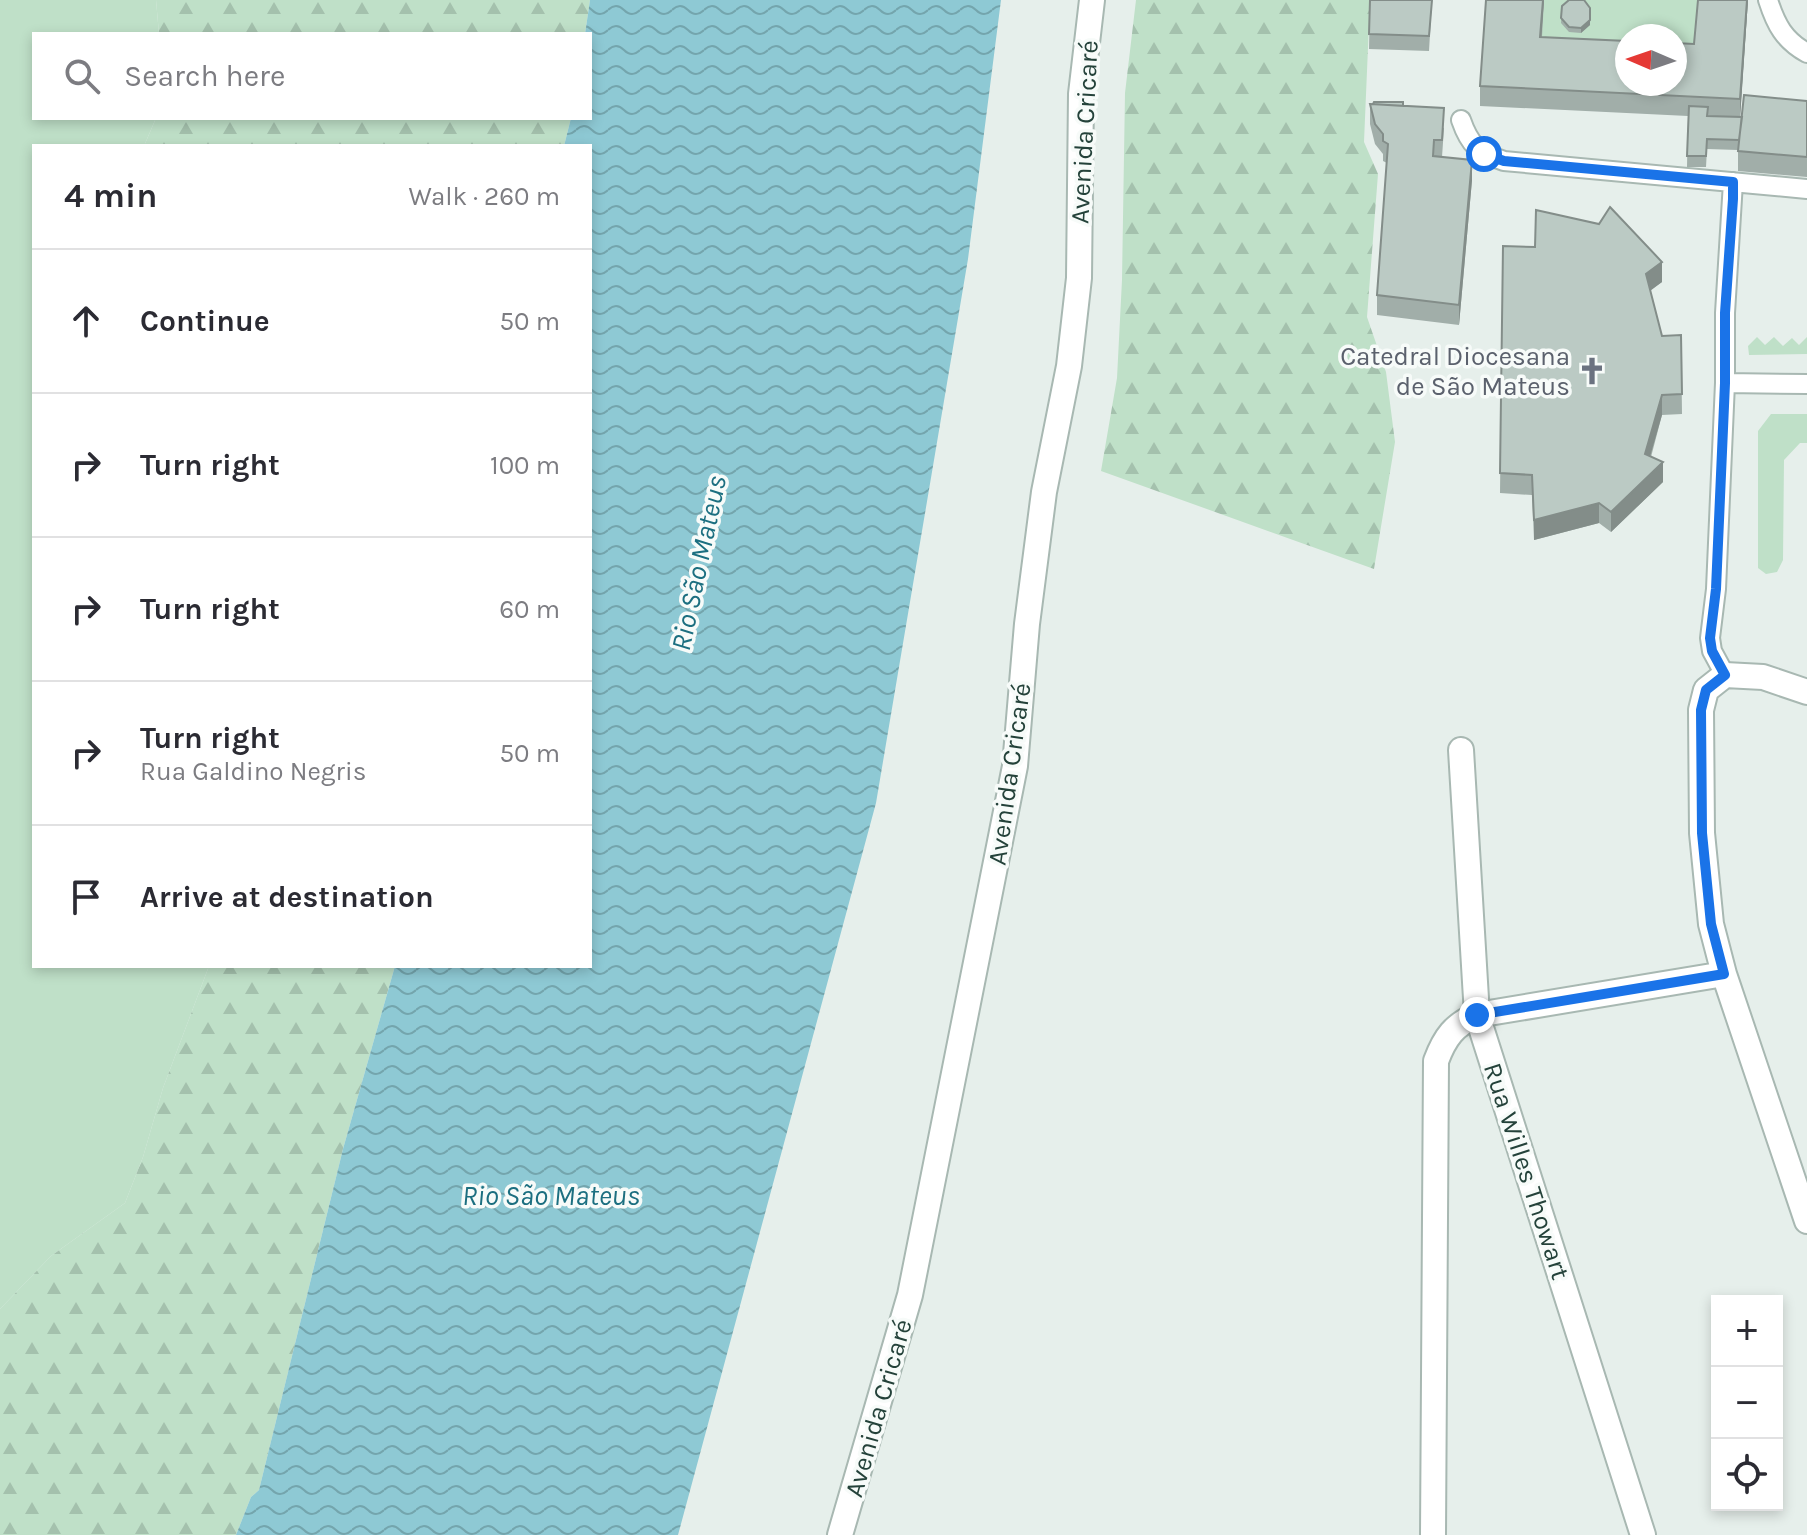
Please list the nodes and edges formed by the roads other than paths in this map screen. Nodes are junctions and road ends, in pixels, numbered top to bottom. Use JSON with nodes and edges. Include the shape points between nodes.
{"nodes":[{"id":1,"x":1092,"y":0,"type":"edge"},
{"id":2,"x":1768,"y":0,"type":"edge"},
{"id":3,"x":1807,"y":53,"type":"edge"},
{"id":4,"x":1461,"y":120,"type":"dead end"},
{"id":5,"x":1733,"y":182,"type":"junction"},
{"id":6,"x":1807,"y":189,"type":"edge"},
{"id":7,"x":1725,"y":383,"type":"junction"},
{"id":8,"x":1807,"y":384,"type":"edge"},
{"id":9,"x":1725,"y":675,"type":"junction"},
{"id":10,"x":1807,"y":692,"type":"edge"},
{"id":11,"x":1461,"y":750,"type":"dead end"},
{"id":12,"x":1724,"y":974,"type":"junction"},
{"id":13,"x":1477,"y":1015,"type":"junction"},
{"id":14,"x":1807,"y":1221,"type":"edge"},
{"id":15,"x":840,"y":1535,"type":"edge"},
{"id":16,"x":1433,"y":1535,"type":"edge"},
{"id":17,"x":1643,"y":1535,"type":"edge"}],
"edges":[{"from":1,"to":15,"type":"street","name":"Avenida Cricaré","via":[[1081,94],[1079,278],[1069,366],[1044,492],[1015,766],[910,1295]]},
{"from":2,"to":3,"type":"lane","via":[[1777,28]]},
{"from":4,"to":5,"type":"lane","via":[[1467,139],[1484,154],[1504,161]]},
{"from":5,"to":6,"type":"lane"},
{"from":5,"to":7,"type":"lane"},
{"from":7,"to":8,"type":"lane"},
{"from":7,"to":9,"type":"lane","via":[[1710,638]]},
{"from":9,"to":10,"type":"street","via":[[1763,677]]},
{"from":9,"to":12,"type":"street","via":[[1706,690],[1701,710],[1702,833],[1711,924]]},
{"from":11,"to":13,"type":"street","name":"Rua Willes Thowart"},
{"from":12,"to":13,"type":"street"},
{"from":12,"to":14,"type":"street"},
{"from":13,"to":16,"type":"street","via":[[1458,1023],[1444,1039],[1436,1061]]},
{"from":13,"to":17,"type":"street","name":"Rua Willes Thowart"}]}
